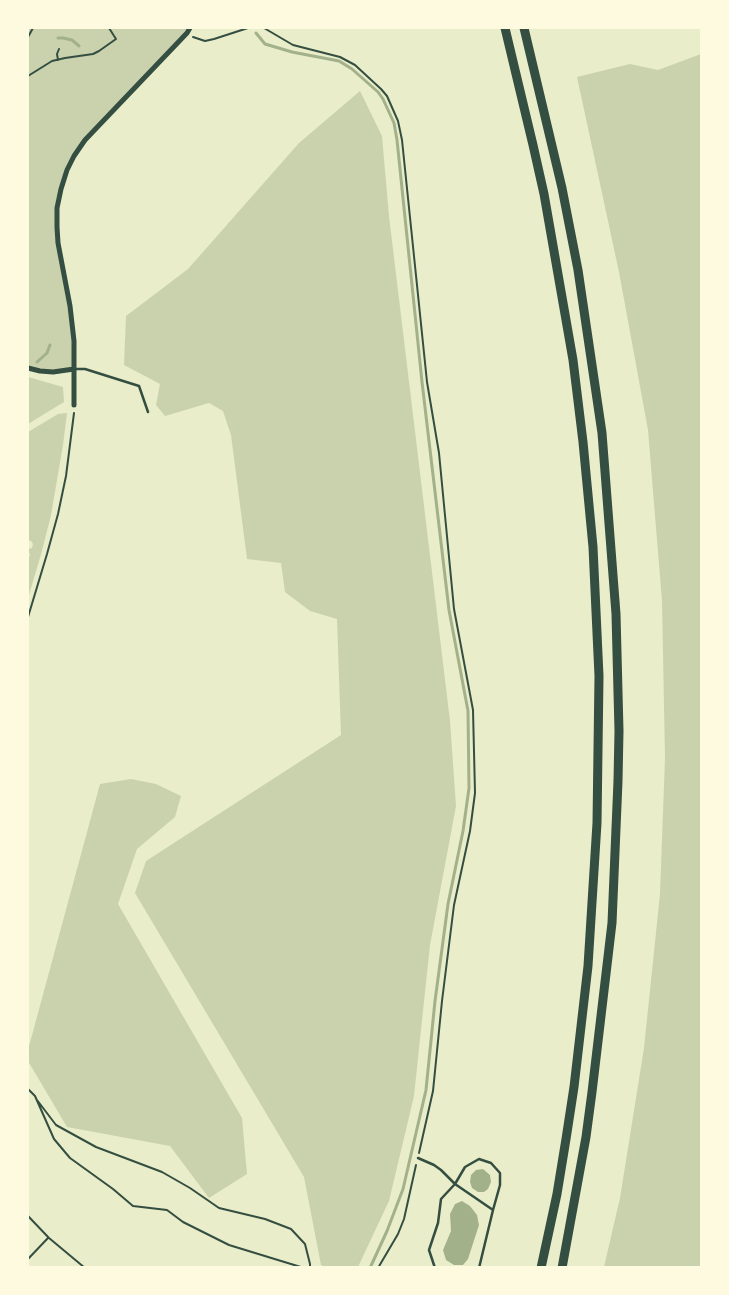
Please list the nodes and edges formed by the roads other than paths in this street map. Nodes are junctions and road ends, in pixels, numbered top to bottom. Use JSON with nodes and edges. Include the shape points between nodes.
{"nodes":[{"id":1,"x":190,"y":28,"type":"edge"},
{"id":2,"x":505,"y":28,"type":"edge"},
{"id":3,"x":524,"y":28,"type":"edge"},
{"id":4,"x":28,"y":368,"type":"edge"},
{"id":5,"x":74,"y":369,"type":"junction"},
{"id":6,"x":74,"y":405,"type":"road end"},
{"id":7,"x":148,"y":412,"type":"dead end"},
{"id":8,"x":418,"y":1158,"type":"road end"},
{"id":9,"x":454,"y":1184,"type":"junction"},
{"id":10,"x":494,"y":1210,"type":"junction"},
{"id":11,"x":435,"y":1268,"type":"edge"},
{"id":12,"x":479,"y":1268,"type":"edge"},
{"id":13,"x":541,"y":1268,"type":"edge"},
{"id":14,"x":562,"y":1268,"type":"edge"}],
"edges":[{"from":1,"to":5,"type":"street","via":[[84,140],[67,170],[57,208],[57,227],[70,306]]},
{"from":2,"to":13,"type":"highway","via":[[534,145],[573,360],[593,546],[598,667],[597,823],[588,966],[566,1139]]},
{"from":3,"to":14,"type":"highway","via":[[578,270],[602,432],[616,614],[618,772],[612,923],[588,1119]]},
{"from":4,"to":5,"type":"street","via":[[53,372]]},
{"from":5,"to":6,"type":"street"},
{"from":5,"to":7,"type":"lane","via":[[85,369],[139,386]]},
{"from":8,"to":9,"type":"lane","via":[[441,1170]]},
{"from":9,"to":10,"type":"lane"},
{"from":9,"to":10,"type":"lane","via":[[465,1167],[479,1159],[491,1163],[500,1173]]},
{"from":9,"to":11,"type":"lane","via":[[441,1199],[430,1250]]},
{"from":10,"to":12,"type":"lane"}]}
